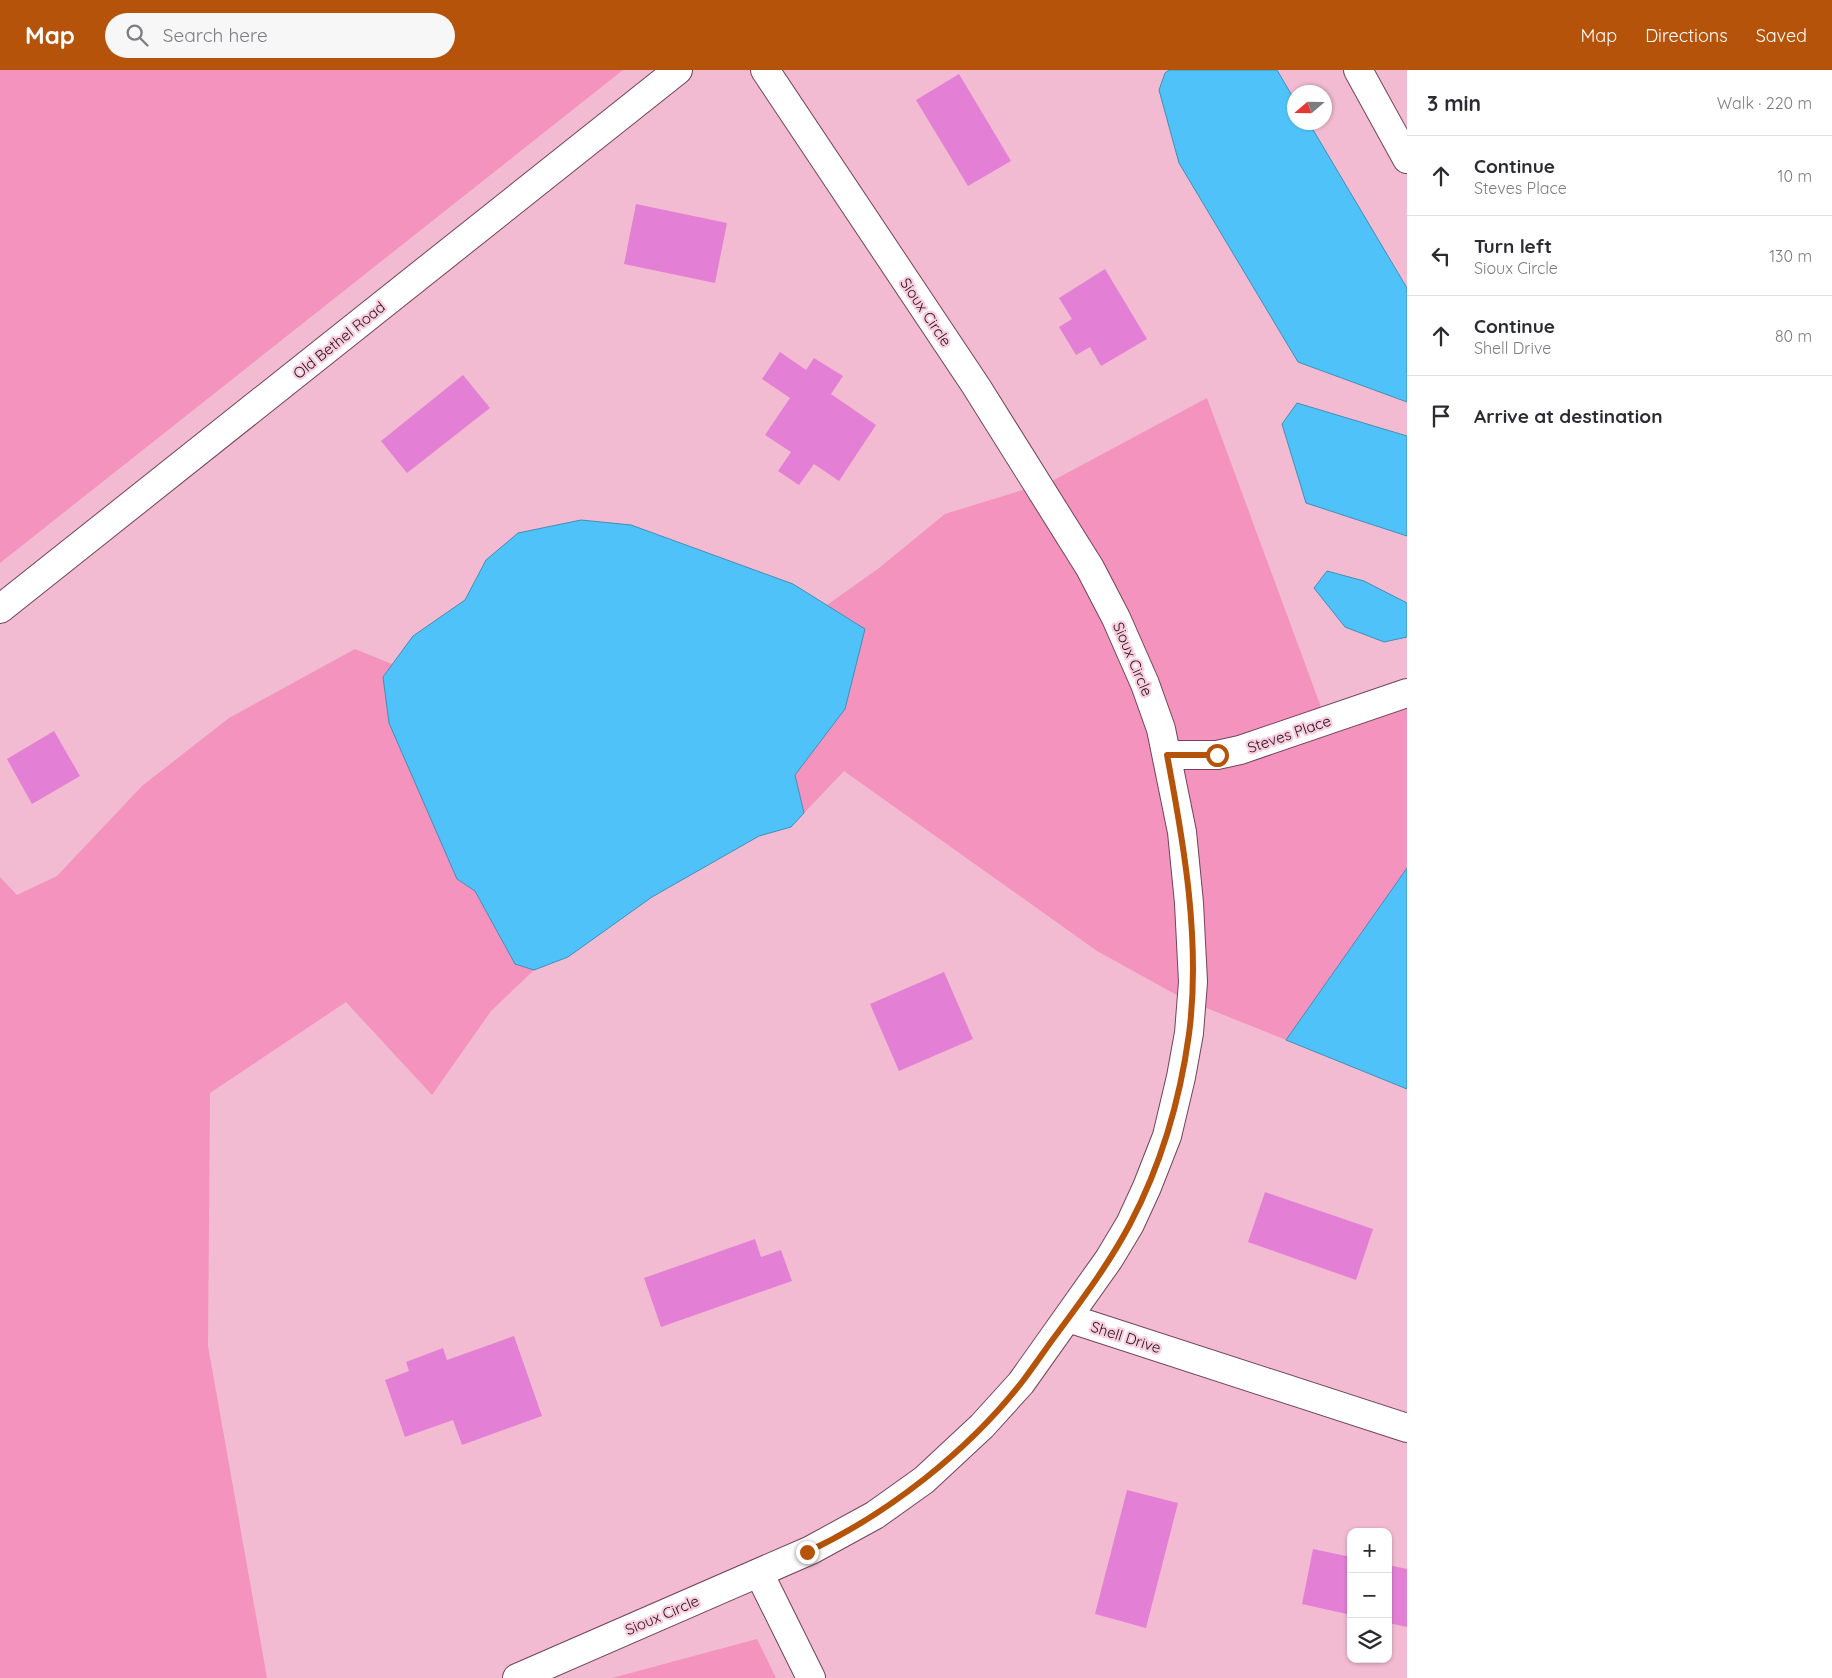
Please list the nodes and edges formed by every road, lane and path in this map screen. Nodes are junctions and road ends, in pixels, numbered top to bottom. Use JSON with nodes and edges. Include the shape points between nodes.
{"nodes":[{"id":1,"x":678,"y":70,"type":"edge"},
{"id":2,"x":766,"y":70,"type":"edge"},
{"id":3,"x":1358,"y":70,"type":"edge"},
{"id":4,"x":1407,"y":160,"type":"edge"},
{"id":5,"x":0,"y":609,"type":"edge"},
{"id":6,"x":1407,"y":693,"type":"edge"},
{"id":7,"x":1167,"y":755,"type":"junction"},
{"id":8,"x":1068,"y":1318,"type":"junction"},
{"id":9,"x":1407,"y":1428,"type":"edge"},
{"id":10,"x":759,"y":1573,"type":"junction"},
{"id":11,"x":517,"y":1678,"type":"edge"},
{"id":12,"x":811,"y":1678,"type":"edge"}],
"edges":[{"from":1,"to":5,"type":"street","name":"Old Bethel Road"},
{"from":2,"to":7,"type":"street","name":"Sioux Circle","via":[[976,386],[1090,568],[1145,684]]},
{"from":3,"to":4,"type":"street"},
{"from":6,"to":7,"type":"street","name":"Steves Place","via":[[1240,750],[1217,755]]},
{"from":7,"to":8,"type":"street","name":"Sioux Circle","via":[[1182,832],[1189,903],[1193,982],[1189,1033],[1167,1136],[1147,1187],[1109,1259]]},
{"from":8,"to":9,"type":"street","name":"Shell Drive"},
{"from":8,"to":10,"type":"street","name":"Sioux Circle","via":[[1022,1382],[982,1426],[924,1480],[875,1515],[807,1552]]},
{"from":10,"to":11,"type":"street","name":"Sioux Circle"},
{"from":10,"to":12,"type":"street"}]}
